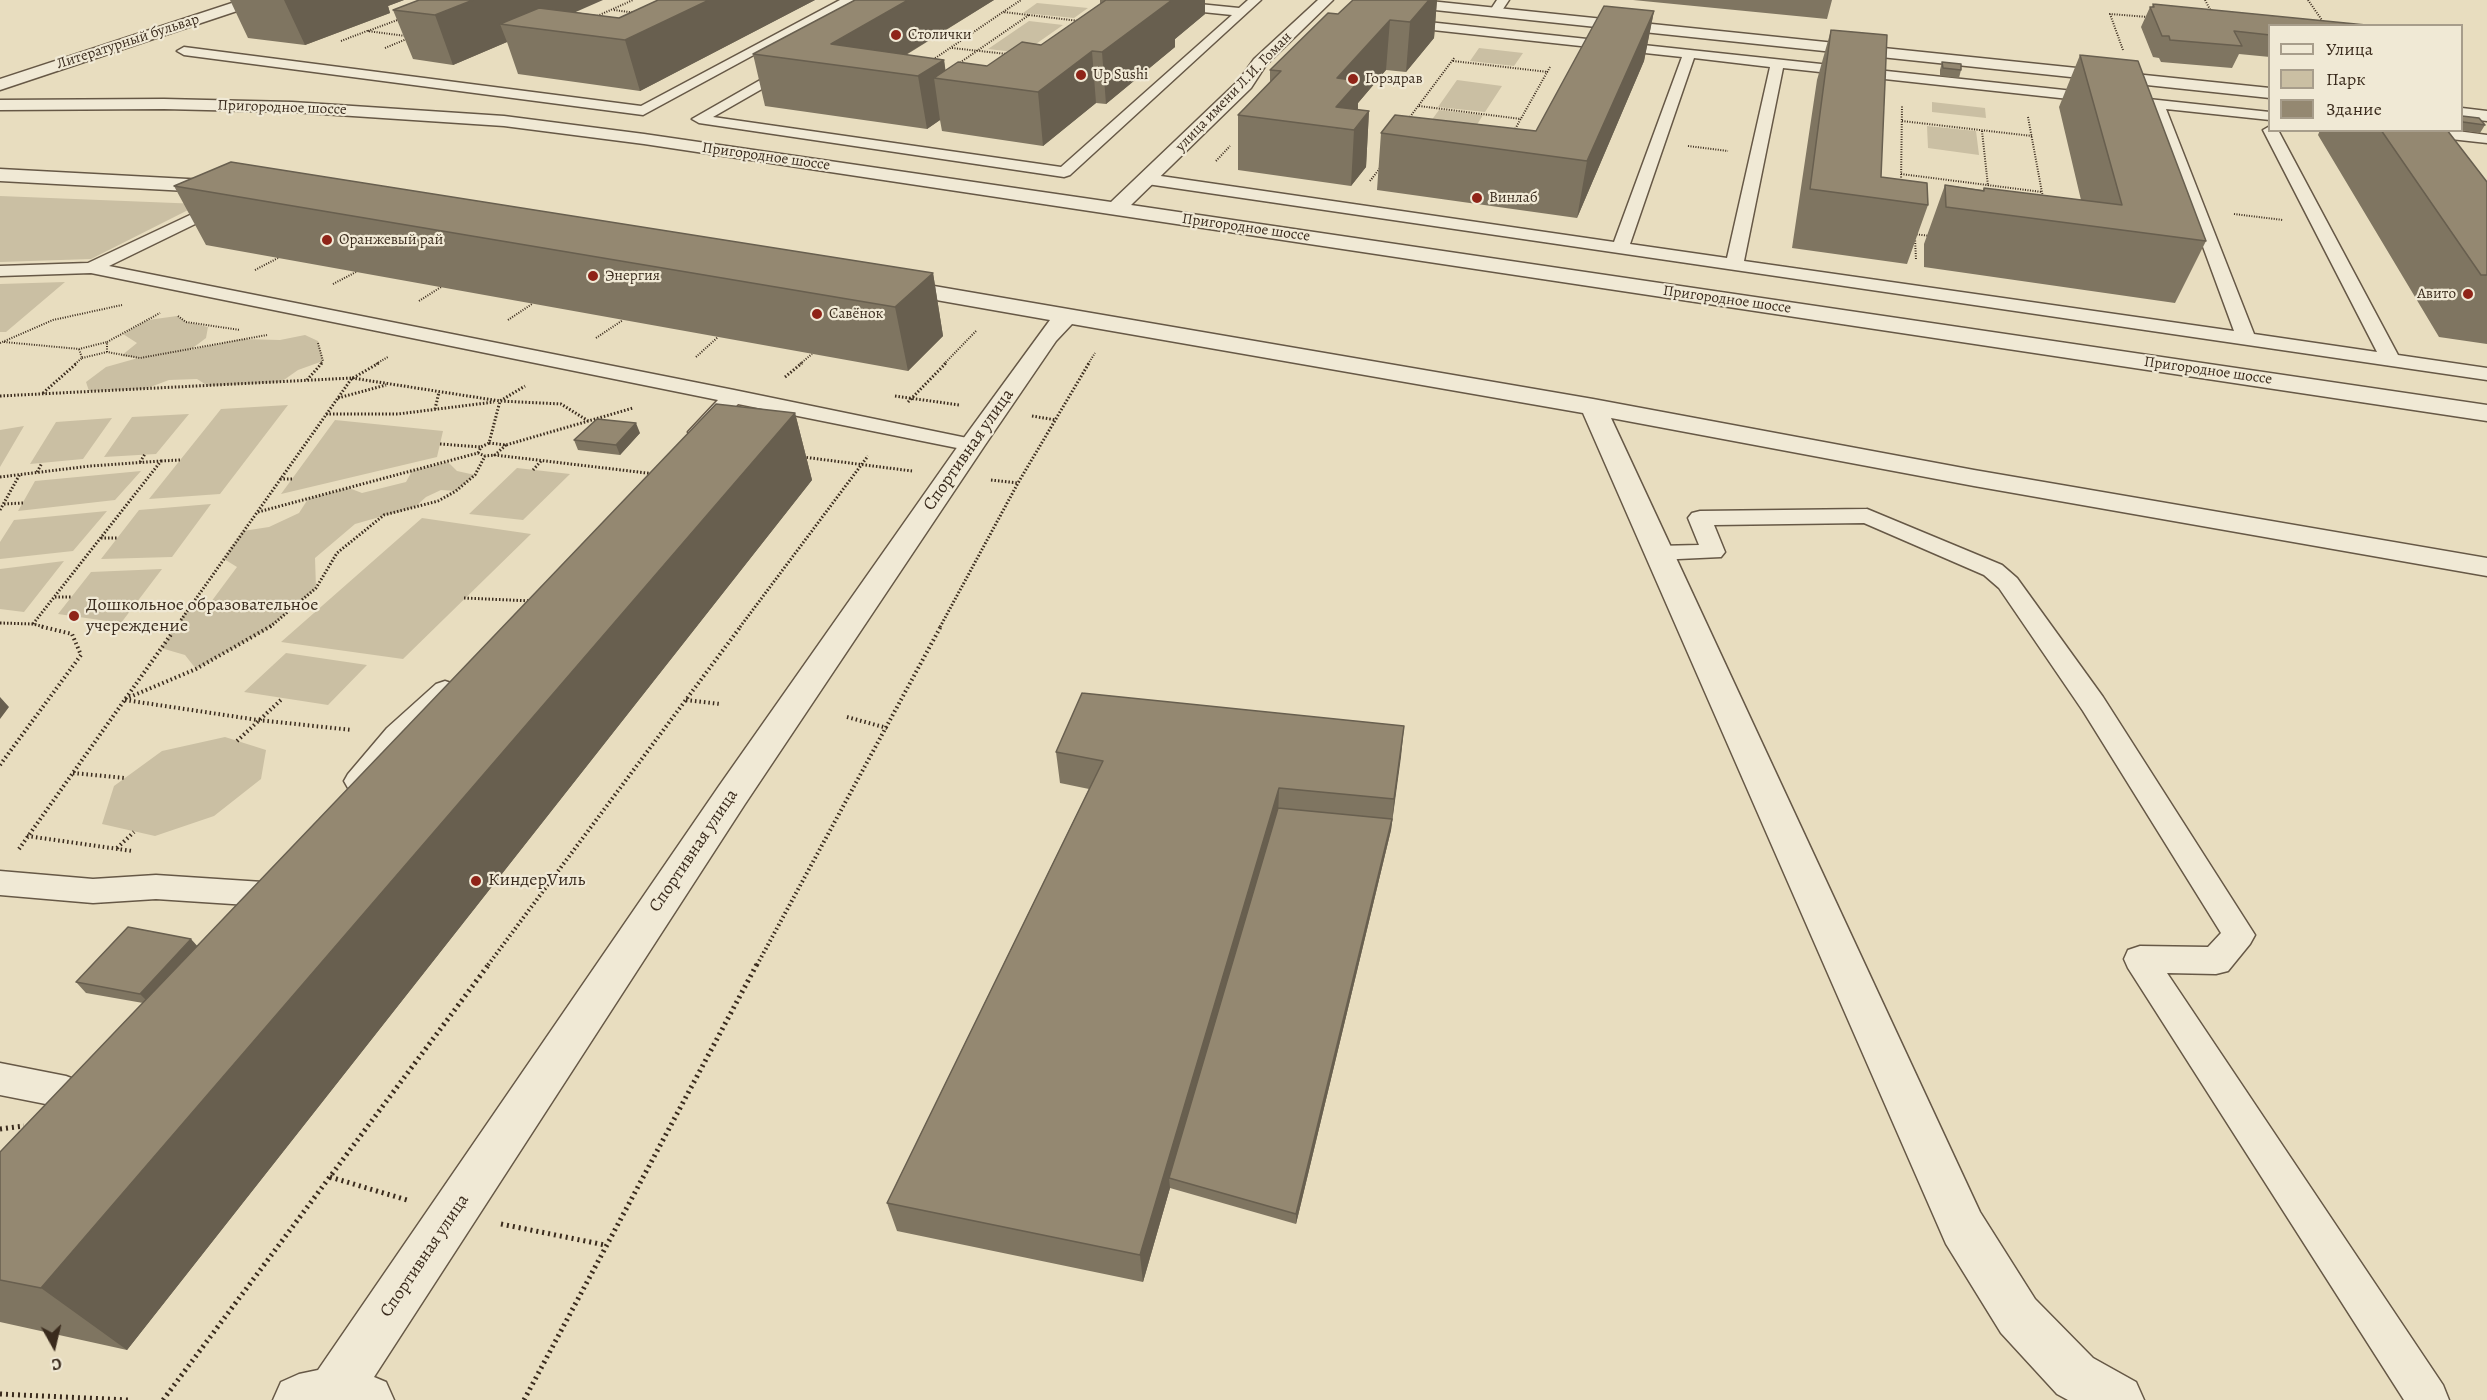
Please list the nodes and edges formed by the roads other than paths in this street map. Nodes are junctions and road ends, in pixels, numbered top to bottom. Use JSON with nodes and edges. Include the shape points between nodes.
{"nodes":[{"id":1,"x":256,"y":0,"type":"edge"},
{"id":2,"x":849,"y":0,"type":"edge"},
{"id":3,"x":1124,"y":0,"type":"edge"},
{"id":4,"x":1256,"y":0,"type":"edge"},
{"id":5,"x":1378,"y":0,"type":"edge"},
{"id":6,"x":1499,"y":6,"type":"edge"},
{"id":7,"x":1329,"y":8,"type":"edge"},
{"id":8,"x":1242,"y":12,"type":"junction"},
{"id":9,"x":1385,"y":21,"type":"edge"},
{"id":10,"x":184,"y":51,"type":"dead end"},
{"id":11,"x":1689,"y":55,"type":"junction"},
{"id":12,"x":801,"y":61,"type":"edge"},
{"id":13,"x":1777,"y":64,"type":"junction"},
{"id":14,"x":0,"y":85,"type":"edge"},
{"id":15,"x":2268,"y":93,"type":"edge"},
{"id":16,"x":2157,"y":103,"type":"junction"},
{"id":17,"x":0,"y":105,"type":"edge"},
{"id":18,"x":643,"y":111,"type":"junction"},
{"id":19,"x":2463,"y":113,"type":"edge"},
{"id":20,"x":665,"y":114,"type":"dead end"},
{"id":21,"x":2487,"y":116,"type":"edge"},
{"id":22,"x":2268,"y":123,"type":"edge"},
{"id":23,"x":2272,"y":132,"type":"edge"},
{"id":24,"x":2423,"y":132,"type":"edge"},
{"id":25,"x":2487,"y":139,"type":"edge"},
{"id":26,"x":0,"y":175,"type":"edge"},
{"id":27,"x":1147,"y":178,"type":"junction"},
{"id":28,"x":244,"y":192,"type":"joint"},
{"id":29,"x":1116,"y":209,"type":"junction"},
{"id":30,"x":1620,"y":248,"type":"junction"},
{"id":31,"x":1734,"y":264,"type":"junction"},
{"id":32,"x":91,"y":268,"type":"junction"},
{"id":33,"x":0,"y":271,"type":"edge"},
{"id":34,"x":879,"y":284,"type":"edge"},
{"id":35,"x":1066,"y":316,"type":"junction"},
{"id":36,"x":2246,"y":339,"type":"junction"},
{"id":37,"x":2391,"y":360,"type":"junction"},
{"id":38,"x":2487,"y":374,"type":"edge"},
{"id":39,"x":734,"y":396,"type":"junction"},
{"id":40,"x":1593,"y":407,"type":"junction"},
{"id":41,"x":2487,"y":413,"type":"edge"},
{"id":42,"x":972,"y":445,"type":"junction"},
{"id":43,"x":656,"y":474,"type":"edge"},
{"id":44,"x":1657,"y":554,"type":"junction"},
{"id":45,"x":2487,"y":567,"type":"edge"},
{"id":46,"x":464,"y":672,"type":"edge"},
{"id":47,"x":345,"y":798,"type":"edge"},
{"id":48,"x":7,"y":869,"type":"edge"},
{"id":49,"x":238,"y":919,"type":"edge"},
{"id":50,"x":0,"y":1079,"type":"edge"},
{"id":51,"x":63,"y":1094,"type":"edge"},
{"id":52,"x":333,"y":1398,"type":"edge"},
{"id":53,"x":2118,"y":1400,"type":"edge"},
{"id":54,"x":2428,"y":1400,"type":"edge"}],
"edges":[{"from":1,"to":14,"type":"street","name":"Литературный бульвар"},
{"from":2,"to":18,"type":"lane"},
{"from":3,"to":8,"type":"lane"},
{"from":4,"to":8,"type":"lane"},
{"from":5,"to":6,"type":"street"},
{"from":6,"to":15,"type":"street"},
{"from":7,"to":27,"type":"street","name":"улица имени Л.И. Гоман","via":[[1312,13]]},
{"from":8,"to":12,"type":"lane","via":[[1064,172],[693,118]]},
{"from":9,"to":11,"type":"lane"},
{"from":10,"to":18,"type":"lane"},
{"from":11,"to":13,"type":"lane"},
{"from":11,"to":30,"type":"lane"},
{"from":13,"to":16,"type":"lane"},
{"from":13,"to":31,"type":"lane"},
{"from":16,"to":22,"type":"lane"},
{"from":16,"to":36,"type":"lane"},
{"from":17,"to":29,"type":"street","name":"Пригородное шоссе","via":[[292,107],[504,122],[656,140]]},
{"from":18,"to":20,"type":"lane"},
{"from":19,"to":21,"type":"street"},
{"from":23,"to":37,"type":"lane"},
{"from":24,"to":25,"type":"lane"},
{"from":26,"to":28,"type":"street"},
{"from":27,"to":29,"type":"street","name":"улица имени Л.И. Гоман"},
{"from":27,"to":30,"type":"lane"},
{"from":28,"to":32,"type":"lane"},
{"from":29,"to":41,"type":"street","name":"Пригородное шоссе"},
{"from":30,"to":31,"type":"lane"},
{"from":31,"to":36,"type":"lane"},
{"from":32,"to":33,"type":"lane"},
{"from":32,"to":39,"type":"lane"},
{"from":34,"to":35,"type":"street"},
{"from":35,"to":40,"type":"street"},
{"from":35,"to":42,"type":"street","name":"Спортивная улица"},
{"from":36,"to":37,"type":"lane"},
{"from":37,"to":38,"type":"lane"},
{"from":39,"to":42,"type":"lane"},
{"from":39,"to":43,"type":"lane"},
{"from":40,"to":44,"type":"street"},
{"from":40,"to":45,"type":"street"},
{"from":42,"to":52,"type":"street","name":"Спортивная улица","via":[[732,795]]},
{"from":44,"to":53,"type":"street","via":[[1963,1228],[2018,1316],[2075,1376]]},
{"from":44,"to":54,"type":"lane","via":[[1713,552],[1700,518],[1867,516],[1993,570],[2008,583],[2093,704],[2239,935],[2216,961],[2140,960]]},
{"from":46,"to":47,"type":"lane","via":[[397,735]]},
{"from":48,"to":49,"type":"lane","via":[[93,891],[270,886]]},
{"from":50,"to":51,"type":"lane"}]}
